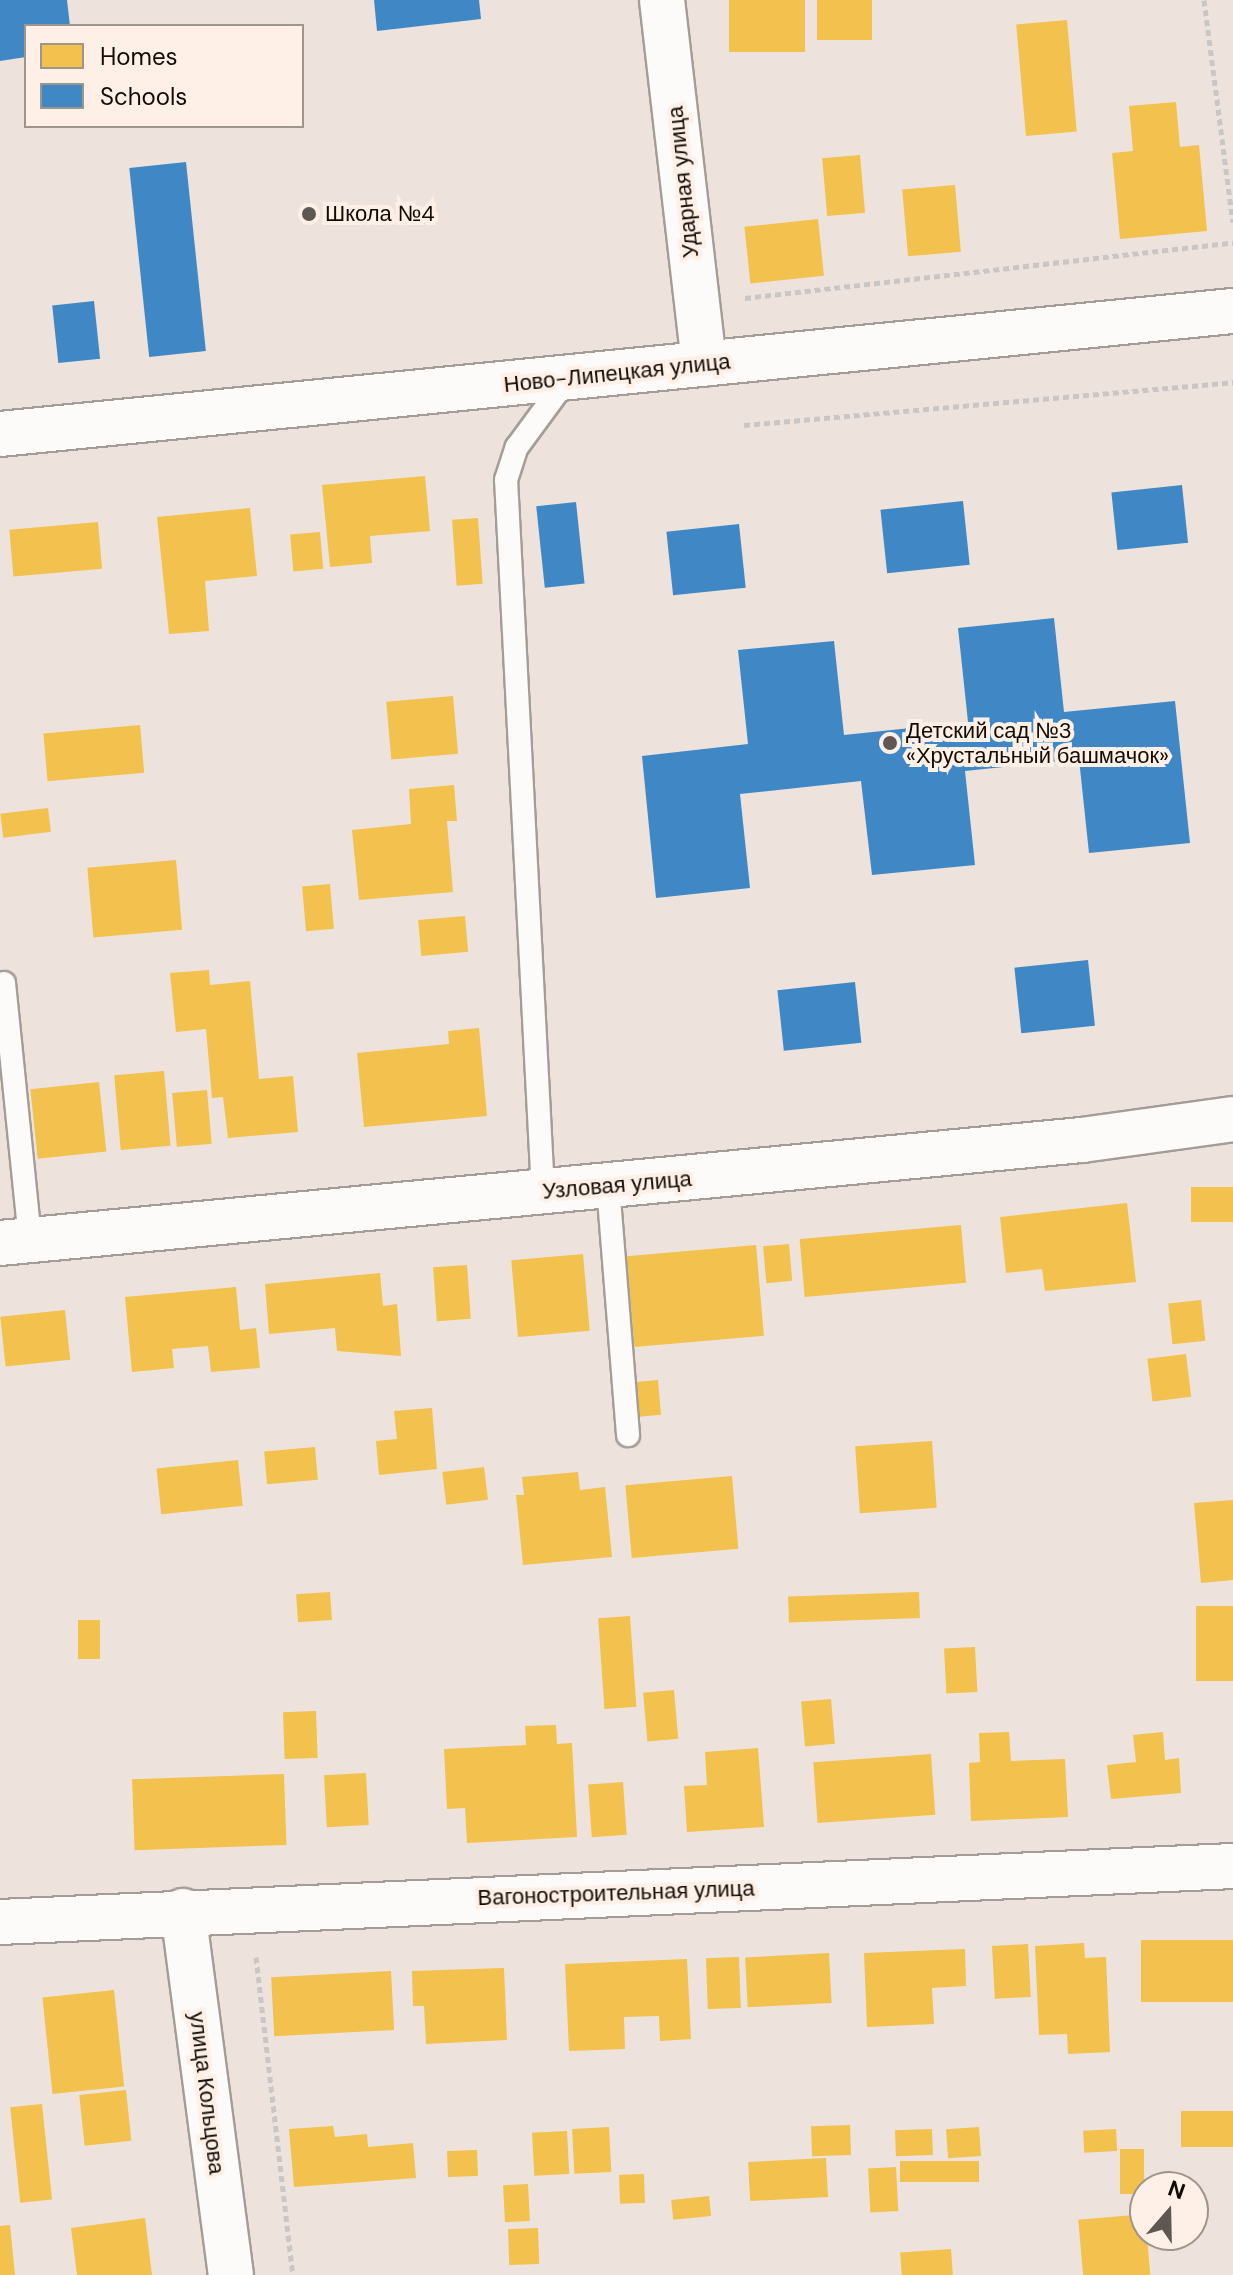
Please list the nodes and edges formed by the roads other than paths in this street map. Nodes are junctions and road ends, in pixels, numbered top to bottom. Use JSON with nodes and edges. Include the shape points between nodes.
{"nodes":[{"id":1,"x":662,"y":0,"type":"edge"},
{"id":2,"x":1233,"y":311,"type":"edge"},
{"id":3,"x":704,"y":364,"type":"junction"},
{"id":4,"x":567,"y":378,"type":"junction"},
{"id":5,"x":0,"y":434,"type":"edge"},
{"id":6,"x":4,"y":983,"type":"dead end"},
{"id":7,"x":1233,"y":1119,"type":"edge"},
{"id":8,"x":608,"y":1186,"type":"junction"},
{"id":9,"x":543,"y":1192,"type":"junction"},
{"id":10,"x":15,"y":1241,"type":"edge"},
{"id":11,"x":628,"y":1435,"type":"dead end"},
{"id":12,"x":1233,"y":1866,"type":"edge"},
{"id":13,"x":183,"y":1911,"type":"junction"},
{"id":14,"x":0,"y":1922,"type":"edge"},
{"id":15,"x":231,"y":2275,"type":"edge"}],
"edges":[{"from":1,"to":3,"type":"street","name":"Ударная улица"},
{"from":2,"to":3,"type":"street","name":"Ново-Липецкая улица"},
{"from":3,"to":4,"type":"street","name":"Ново-Липецкая улица"},
{"from":4,"to":5,"type":"street","name":"Ново-Липецкая улица"},
{"from":4,"to":9,"type":"lane","via":[[517,447],[506,480]]},
{"from":6,"to":10,"type":"lane"},
{"from":7,"to":8,"type":"street","name":"Узловая улица"},
{"from":8,"to":9,"type":"street","name":"Узловая улица"},
{"from":8,"to":11,"type":"lane"},
{"from":9,"to":10,"type":"street","name":"Узловая улица"},
{"from":12,"to":13,"type":"street","name":"Вагоностроительная улица"},
{"from":13,"to":14,"type":"street","name":"Вагоностроительная улица"},
{"from":13,"to":15,"type":"street","name":"улица Кольцова"}]}
